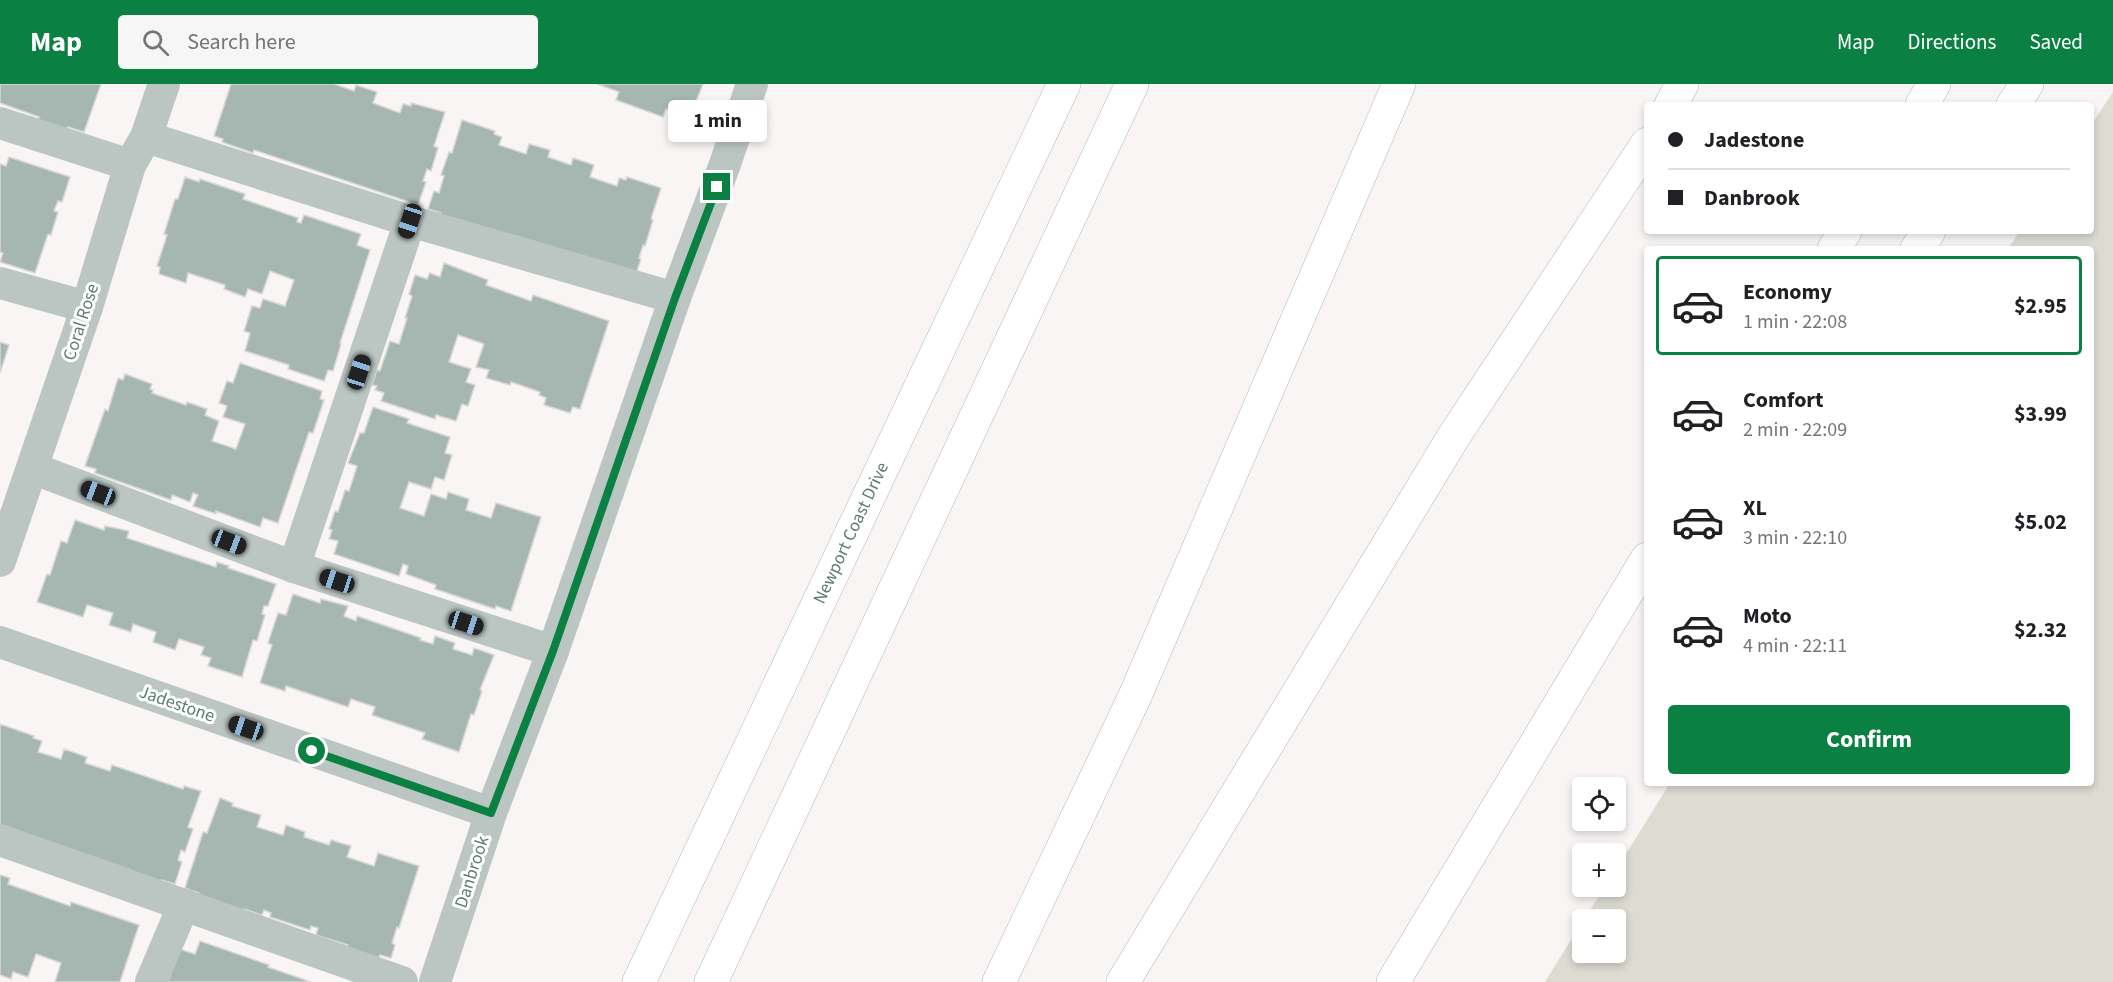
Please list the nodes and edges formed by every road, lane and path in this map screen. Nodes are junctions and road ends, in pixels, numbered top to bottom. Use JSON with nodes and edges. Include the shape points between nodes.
{"nodes":[{"id":1,"x":164,"y":84,"type":"edge"},
{"id":2,"x":752,"y":84,"type":"edge"},
{"id":3,"x":1064,"y":84,"type":"edge"},
{"id":4,"x":1132,"y":84,"type":"edge"},
{"id":5,"x":1399,"y":84,"type":"edge"},
{"id":6,"x":1682,"y":84,"type":"edge"},
{"id":7,"x":1934,"y":84,"type":"edge"},
{"id":8,"x":2027,"y":84,"type":"edge"},
{"id":9,"x":1673,"y":102,"type":"edge"},
{"id":10,"x":1924,"y":102,"type":"edge"},
{"id":11,"x":2015,"y":102,"type":"edge"},
{"id":12,"x":0,"y":123,"type":"edge"},
{"id":13,"x":146,"y":137,"type":"junction"},
{"id":14,"x":1644,"y":149,"type":"edge"},
{"id":15,"x":130,"y":165,"type":"junction"},
{"id":16,"x":410,"y":221,"type":"junction"},
{"id":17,"x":0,"y":283,"type":"edge"},
{"id":18,"x":675,"y":298,"type":"junction"},
{"id":19,"x":87,"y":307,"type":"junction"},
{"id":20,"x":32,"y":468,"type":"junction"},
{"id":21,"x":0,"y":561,"type":"edge"},
{"id":22,"x":1644,"y":564,"type":"edge"},
{"id":23,"x":294,"y":567,"type":"junction"},
{"id":24,"x":0,"y":642,"type":"edge"},
{"id":25,"x":553,"y":651,"type":"junction"},
{"id":26,"x":491,"y":813,"type":"junction"},
{"id":27,"x":0,"y":840,"type":"edge"},
{"id":28,"x":184,"y":904,"type":"junction"},
{"id":29,"x":151,"y":982,"type":"edge"},
{"id":30,"x":402,"y":982,"type":"edge"},
{"id":31,"x":435,"y":982,"type":"edge"},
{"id":32,"x":639,"y":982,"type":"edge"},
{"id":33,"x":711,"y":982,"type":"edge"},
{"id":34,"x":999,"y":982,"type":"edge"},
{"id":35,"x":1123,"y":982,"type":"edge"},
{"id":36,"x":1393,"y":982,"type":"edge"}],
"edges":[{"from":1,"to":13,"type":"street","name":"Coral Rose"},
{"from":2,"to":18,"type":"street","name":"Danbrook"},
{"from":3,"to":32,"type":"main road","name":"Newport Coast Drive"},
{"from":4,"to":33,"type":"main road"},
{"from":5,"to":34,"type":"main road","via":[[1132,704]]},
{"from":6,"to":9,"type":"main road"},
{"from":7,"to":10,"type":"main road"},
{"from":8,"to":11,"type":"main road"},
{"from":12,"to":15,"type":"street"},
{"from":13,"to":15,"type":"street","name":"Coral Rose"},
{"from":13,"to":16,"type":"street"},
{"from":14,"to":35,"type":"main road","via":[[1454,436]]},
{"from":15,"to":19,"type":"street","name":"Coral Rose"},
{"from":16,"to":18,"type":"street"},
{"from":16,"to":23,"type":"street"},
{"from":17,"to":19,"type":"street"},
{"from":18,"to":25,"type":"street","name":"Danbrook"},
{"from":19,"to":20,"type":"street","name":"Coral Rose"},
{"from":20,"to":21,"type":"street","name":"Coral Rose"},
{"from":20,"to":23,"type":"street"},
{"from":22,"to":36,"type":"main road"},
{"from":23,"to":25,"type":"street"},
{"from":24,"to":26,"type":"street","name":"Jadestone"},
{"from":25,"to":26,"type":"street","name":"Danbrook"},
{"from":26,"to":31,"type":"street","name":"Danbrook"},
{"from":27,"to":28,"type":"street"},
{"from":28,"to":29,"type":"street"},
{"from":28,"to":30,"type":"street"}]}
